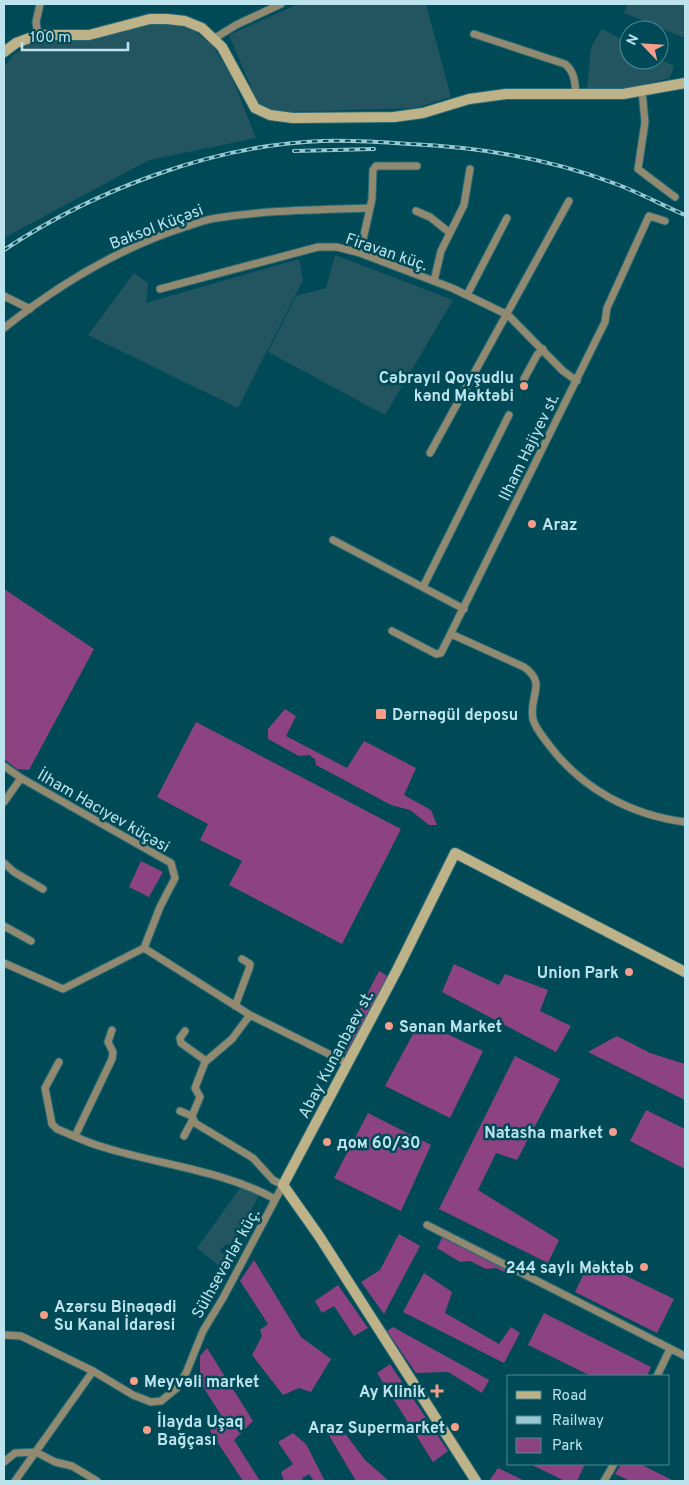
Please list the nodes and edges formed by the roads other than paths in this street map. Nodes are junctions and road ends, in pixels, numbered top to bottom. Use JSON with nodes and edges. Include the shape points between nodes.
{"nodes":[{"id":1,"x":40,"y":4,"type":"edge"},
{"id":2,"x":281,"y":4,"type":"edge"},
{"id":3,"x":474,"y":34,"type":"dead end"},
{"id":4,"x":38,"y":35,"type":"junction"},
{"id":5,"x":215,"y":38,"type":"junction"},
{"id":6,"x":4,"y":52,"type":"edge"},
{"id":7,"x":685,"y":83,"type":"edge"},
{"id":8,"x":642,"y":91,"type":"junction"},
{"id":9,"x":576,"y":95,"type":"junction"},
{"id":10,"x":417,"y":166,"type":"dead end"},
{"id":11,"x":470,"y":169,"type":"dead end"},
{"id":12,"x":675,"y":197,"type":"dead end"},
{"id":13,"x":569,"y":201,"type":"dead end"},
{"id":14,"x":369,"y":208,"type":"junction"},
{"id":15,"x":416,"y":211,"type":"dead end"},
{"id":16,"x":507,"y":218,"type":"dead end"},
{"id":17,"x":664,"y":221,"type":"dead end"},
{"id":18,"x":450,"y":234,"type":"junction"},
{"id":19,"x":360,"y":253,"type":"junction"},
{"id":20,"x":434,"y":281,"type":"junction"},
{"id":21,"x":160,"y":289,"type":"dead end"},
{"id":22,"x":467,"y":295,"type":"junction"},
{"id":23,"x":4,"y":296,"type":"edge"},
{"id":24,"x":30,"y":309,"type":"junction"},
{"id":25,"x":508,"y":315,"type":"junction"},
{"id":26,"x":4,"y":328,"type":"edge"},
{"id":27,"x":543,"y":349,"type":"junction"},
{"id":28,"x":524,"y":379,"type":"dead end"},
{"id":29,"x":577,"y":381,"type":"junction"},
{"id":30,"x":509,"y":416,"type":"dead end"},
{"id":31,"x":430,"y":453,"type":"dead end"},
{"id":32,"x":333,"y":540,"type":"dead end"},
{"id":33,"x":423,"y":587,"type":"junction"},
{"id":34,"x":464,"y":609,"type":"junction"},
{"id":35,"x":392,"y":631,"type":"dead end"},
{"id":36,"x":451,"y":634,"type":"junction"},
{"id":37,"x":4,"y":766,"type":"edge"},
{"id":38,"x":21,"y":778,"type":"junction"},
{"id":39,"x":4,"y":802,"type":"edge"},
{"id":40,"x":685,"y":822,"type":"edge"},
{"id":41,"x":4,"y":864,"type":"edge"},
{"id":42,"x":42,"y":889,"type":"dead end"},
{"id":43,"x":4,"y":926,"type":"edge"},
{"id":44,"x":31,"y":941,"type":"dead end"},
{"id":45,"x":144,"y":948,"type":"junction"},
{"id":46,"x":242,"y":959,"type":"dead end"},
{"id":47,"x":4,"y":963,"type":"edge"},
{"id":48,"x":685,"y":972,"type":"edge"},
{"id":49,"x":234,"y":1006,"type":"junction"},
{"id":50,"x":250,"y":1015,"type":"junction"},
{"id":51,"x":112,"y":1030,"type":"dead end"},
{"id":52,"x":185,"y":1031,"type":"dead end"},
{"id":53,"x":206,"y":1061,"type":"junction"},
{"id":54,"x":59,"y":1062,"type":"dead end"},
{"id":55,"x":347,"y":1063,"type":"junction"},
{"id":56,"x":180,"y":1111,"type":"dead end"},
{"id":57,"x":192,"y":1119,"type":"junction"},
{"id":58,"x":75,"y":1136,"type":"junction"},
{"id":59,"x":184,"y":1136,"type":"dead end"},
{"id":60,"x":283,"y":1185,"type":"junction"},
{"id":61,"x":275,"y":1199,"type":"junction"},
{"id":62,"x":427,"y":1225,"type":"dead end"},
{"id":63,"x":4,"y":1335,"type":"edge"},
{"id":64,"x":670,"y":1349,"type":"junction"},
{"id":65,"x":685,"y":1356,"type":"edge"},
{"id":66,"x":93,"y":1371,"type":"junction"},
{"id":67,"x":657,"y":1375,"type":"edge"},
{"id":68,"x":36,"y":1452,"type":"junction"},
{"id":69,"x":4,"y":1462,"type":"edge"},
{"id":70,"x":613,"y":1465,"type":"edge"},
{"id":71,"x":15,"y":1481,"type":"edge"},
{"id":72,"x":97,"y":1481,"type":"edge"},
{"id":73,"x":476,"y":1481,"type":"edge"},
{"id":74,"x":604,"y":1481,"type":"edge"}],
"edges":[{"from":1,"to":4,"type":"street","via":[[36,22]]},
{"from":2,"to":5,"type":"street"},
{"from":3,"to":9,"type":"street","via":[[565,64],[575,80]]},
{"from":4,"to":5,"type":"street","via":[[89,34],[141,21],[168,19],[195,25]]},
{"from":4,"to":6,"type":"street","via":[[16,43]]},
{"from":5,"to":9,"type":"street","via":[[231,61],[250,103],[261,112],[282,117],[394,117],[424,113],[482,97],[518,93]]},
{"from":7,"to":8,"type":"street"},
{"from":8,"to":9,"type":"street"},
{"from":8,"to":12,"type":"street","via":[[644,122],[638,169]]},
{"from":10,"to":14,"type":"street","via":[[376,166]]},
{"from":11,"to":18,"type":"street","via":[[464,205]]},
{"from":13,"to":25,"type":"street"},
{"from":14,"to":19,"type":"street"},
{"from":14,"to":24,"type":"street","name":"Baksol Küçəsi","via":[[266,212],[215,218],[128,249],[76,277]]},
{"from":15,"to":18,"type":"street","via":[[430,217]]},
{"from":16,"to":22,"type":"street"},
{"from":17,"to":29,"type":"street","name":"Ilham Hajiyev st.","via":[[649,216]]},
{"from":18,"to":20,"type":"street","via":[[439,257]]},
{"from":19,"to":20,"type":"street","name":"Firavan küç."},
{"from":19,"to":21,"type":"street","name":"Firavan küç.","via":[[337,247],[318,248]]},
{"from":20,"to":22,"type":"street","name":"Firavan küç."},
{"from":22,"to":25,"type":"street","name":"Firavan küç."},
{"from":23,"to":24,"type":"street"},
{"from":24,"to":26,"type":"street","name":"Baksol Küçəsi"},
{"from":25,"to":27,"type":"street","name":"Firavan küç."},
{"from":25,"to":31,"type":"street"},
{"from":27,"to":28,"type":"street"},
{"from":27,"to":29,"type":"street","name":"Firavan küç."},
{"from":29,"to":34,"type":"street","name":"Ilham Hajiyev st."},
{"from":30,"to":33,"type":"street"},
{"from":32,"to":33,"type":"street"},
{"from":33,"to":34,"type":"street"},
{"from":34,"to":36,"type":"street","name":"Ilham Hajiyev st."},
{"from":35,"to":36,"type":"street","name":"Ilham Hajiyev st.","via":[[436,654],[441,653]]},
{"from":36,"to":40,"type":"street","via":[[533,674],[537,683],[533,721],[558,756],[589,786],[650,816]]},
{"from":37,"to":38,"type":"street","name":"İlham Hacıyev küçəsi"},
{"from":38,"to":39,"type":"street","name":"İlham Hacıyev küçəsi"},
{"from":38,"to":45,"type":"street","name":"İlham Hacıyev küçəsi","via":[[171,863],[175,878]]},
{"from":41,"to":42,"type":"street"},
{"from":43,"to":44,"type":"street"},
{"from":45,"to":47,"type":"street","via":[[63,989]]},
{"from":45,"to":49,"type":"street"},
{"from":46,"to":49,"type":"street","via":[[250,964]]},
{"from":48,"to":55,"type":"street","name":"Abay Kunanbaev st.","via":[[455,852]]},
{"from":49,"to":50,"type":"street"},
{"from":50,"to":53,"type":"street","via":[[232,1039]]},
{"from":50,"to":55,"type":"street"},
{"from":51,"to":58,"type":"street","via":[[108,1042],[113,1052],[112,1059]]},
{"from":52,"to":53,"type":"street","via":[[180,1038],[181,1043]]},
{"from":53,"to":57,"type":"street","via":[[195,1088],[200,1097]]},
{"from":54,"to":58,"type":"street","via":[[44,1088],[52,1124]]},
{"from":55,"to":60,"type":"street","name":"Abay Kunanbaev st."},
{"from":56,"to":57,"type":"street"},
{"from":57,"to":59,"type":"street"},
{"from":57,"to":60,"type":"street","via":[[253,1158],[273,1180]]},
{"from":58,"to":61,"type":"street","via":[[102,1147],[228,1179]]},
{"from":60,"to":61,"type":"street","name":"Sülhsevərlər küç."},
{"from":60,"to":73,"type":"street"},
{"from":61,"to":66,"type":"street","name":"Sülhsevərlər küç.","via":[[203,1331],[177,1388],[162,1401],[151,1402]]},
{"from":62,"to":64,"type":"street"},
{"from":63,"to":66,"type":"street","name":"Sülhsevərlər küç.","via":[[21,1336]]},
{"from":64,"to":65,"type":"street"},
{"from":64,"to":67,"type":"street"},
{"from":66,"to":68,"type":"street"},
{"from":68,"to":69,"type":"street","via":[[16,1453]]},
{"from":68,"to":71,"type":"street"},
{"from":68,"to":72,"type":"street","via":[[72,1466]]},
{"from":70,"to":74,"type":"street"}]}
